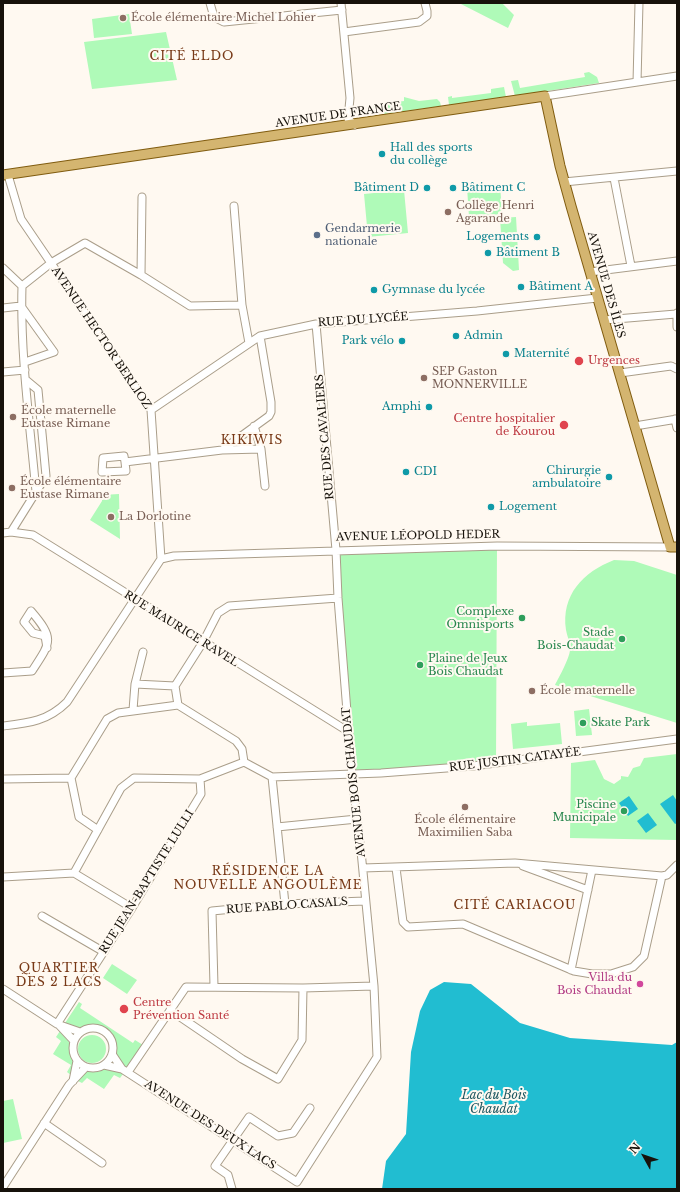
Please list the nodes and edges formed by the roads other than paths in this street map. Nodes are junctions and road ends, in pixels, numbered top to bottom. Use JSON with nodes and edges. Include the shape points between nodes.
{"nodes":[{"id":1,"x":210,"y":3,"type":"edge"},
{"id":2,"x":424,"y":3,"type":"edge"},
{"id":3,"x":639,"y":3,"type":"edge"},
{"id":4,"x":342,"y":6,"type":"edge"},
{"id":5,"x":344,"y":32,"type":"junction"},
{"id":6,"x":677,"y":76,"type":"edge"},
{"id":7,"x":637,"y":82,"type":"junction"},
{"id":8,"x":545,"y":96,"type":"junction"},
{"id":9,"x":349,"y":123,"type":"junction"},
{"id":10,"x":677,"y":171,"type":"edge"},
{"id":11,"x":6,"y":175,"type":"edge"},
{"id":12,"x":614,"y":178,"type":"junction"},
{"id":13,"x":564,"y":182,"type":"junction"},
{"id":14,"x":142,"y":197,"type":"dead end"},
{"id":15,"x":234,"y":206,"type":"dead end"},
{"id":16,"x":677,"y":261,"type":"edge"},
{"id":17,"x":51,"y":263,"type":"junction"},
{"id":18,"x":631,"y":266,"type":"junction"},
{"id":19,"x":3,"y":268,"type":"edge"},
{"id":20,"x":590,"y":272,"type":"junction"},
{"id":21,"x":141,"y":275,"type":"junction"},
{"id":22,"x":22,"y":286,"type":"junction"},
{"id":23,"x":597,"y":298,"type":"junction"},
{"id":24,"x":242,"y":305,"type":"junction"},
{"id":25,"x":21,"y":306,"type":"junction"},
{"id":26,"x":3,"y":308,"type":"edge"},
{"id":27,"x":676,"y":314,"type":"edge"},
{"id":28,"x":604,"y":320,"type":"junction"},
{"id":29,"x":316,"y":324,"type":"junction"},
{"id":30,"x":677,"y":327,"type":"edge"},
{"id":31,"x":260,"y":336,"type":"junction"},
{"id":32,"x":249,"y":343,"type":"junction"},
{"id":33,"x":25,"y":362,"type":"junction"},
{"id":34,"x":677,"y":369,"type":"edge"},
{"id":35,"x":25,"y":370,"type":"junction"},
{"id":36,"x":3,"y":372,"type":"edge"},
{"id":37,"x":620,"y":373,"type":"junction"},
{"id":38,"x":26,"y":380,"type":"junction"},
{"id":39,"x":151,"y":410,"type":"junction"},
{"id":40,"x":676,"y":419,"type":"edge"},
{"id":41,"x":254,"y":426,"type":"junction"},
{"id":42,"x":635,"y":426,"type":"junction"},
{"id":43,"x":677,"y":428,"type":"edge"},
{"id":44,"x":261,"y":449,"type":"junction"},
{"id":45,"x":222,"y":450,"type":"junction"},
{"id":46,"x":154,"y":459,"type":"junction"},
{"id":47,"x":125,"y":462,"type":"dead end"},
{"id":48,"x":265,"y":486,"type":"dead end"},
{"id":49,"x":36,"y":492,"type":"junction"},
{"id":50,"x":11,"y":532,"type":"junction"},
{"id":51,"x":3,"y":533,"type":"edge"},
{"id":52,"x":674,"y":547,"type":"edge"},
{"id":53,"x":336,"y":550,"type":"junction"},
{"id":54,"x":161,"y":559,"type":"junction"},
{"id":55,"x":338,"y":598,"type":"junction"},
{"id":56,"x":133,"y":600,"type":"junction"},
{"id":57,"x":203,"y":642,"type":"junction"},
{"id":58,"x":47,"y":648,"type":"junction"},
{"id":59,"x":143,"y":652,"type":"dead end"},
{"id":60,"x":3,"y":673,"type":"edge"},
{"id":61,"x":135,"y":684,"type":"junction"},
{"id":62,"x":175,"y":686,"type":"junction"},
{"id":63,"x":178,"y":705,"type":"junction"},
{"id":64,"x":133,"y":710,"type":"junction"},
{"id":65,"x":3,"y":726,"type":"edge"},
{"id":66,"x":349,"y":732,"type":"junction"},
{"id":67,"x":677,"y":739,"type":"edge"},
{"id":68,"x":244,"y":762,"type":"junction"},
{"id":69,"x":352,"y":775,"type":"junction"},
{"id":70,"x":272,"y":777,"type":"junction"},
{"id":71,"x":71,"y":778,"type":"junction"},
{"id":72,"x":3,"y":779,"type":"edge"},
{"id":73,"x":200,"y":779,"type":"junction"},
{"id":74,"x":357,"y":819,"type":"junction"},
{"id":75,"x":278,"y":827,"type":"junction"},
{"id":76,"x":98,"y":830,"type":"junction"},
{"id":77,"x":515,"y":863,"type":"junction"},
{"id":78,"x":677,"y":865,"type":"edge"},
{"id":79,"x":363,"y":868,"type":"junction"},
{"id":80,"x":396,"y":868,"type":"junction"},
{"id":81,"x":592,"y":870,"type":"junction"},
{"id":82,"x":74,"y":873,"type":"junction"},
{"id":83,"x":662,"y":876,"type":"junction"},
{"id":84,"x":3,"y":877,"type":"edge"},
{"id":85,"x":588,"y":890,"type":"junction"},
{"id":86,"x":365,"y":901,"type":"junction"},
{"id":87,"x":284,"y":904,"type":"junction"},
{"id":88,"x":132,"y":908,"type":"junction"},
{"id":89,"x":42,"y":916,"type":"dead end"},
{"id":90,"x":104,"y":952,"type":"junction"},
{"id":91,"x":571,"y":970,"type":"junction"},
{"id":92,"x":214,"y":986,"type":"junction"},
{"id":93,"x":374,"y":986,"type":"junction"},
{"id":94,"x":303,"y":988,"type":"junction"},
{"id":95,"x":3,"y":989,"type":"edge"},
{"id":96,"x":170,"y":1010,"type":"junction"},
{"id":97,"x":57,"y":1024,"type":"junction"},
{"id":98,"x":80,"y":1032,"type":"junction"},
{"id":99,"x":74,"y":1041,"type":"junction"},
{"id":100,"x":112,"y":1054,"type":"junction"},
{"id":101,"x":77,"y":1061,"type":"junction"},
{"id":102,"x":104,"y":1065,"type":"junction"},
{"id":103,"x":85,"y":1068,"type":"junction"},
{"id":104,"x":125,"y":1070,"type":"junction"},
{"id":105,"x":73,"y":1081,"type":"junction"},
{"id":106,"x":310,"y":1108,"type":"dead end"},
{"id":107,"x":44,"y":1123,"type":"junction"},
{"id":108,"x":234,"y":1139,"type":"junction"},
{"id":109,"x":102,"y":1163,"type":"dead end"},
{"id":110,"x":4,"y":1184,"type":"edge"},
{"id":111,"x":298,"y":1185,"type":"edge"},
{"id":112,"x":232,"y":1189,"type":"edge"}],
"edges":[{"from":1,"to":4,"type":"street","via":[[214,17],[224,22]]},
{"from":2,"to":5,"type":"street","via":[[428,11],[427,16],[418,22]]},
{"from":3,"to":7,"type":"street"},
{"from":4,"to":5,"type":"street"},
{"from":5,"to":9,"type":"street","via":[[350,98]]},
{"from":6,"to":7,"type":"street","name":"AVENUE DE FRANCE"},
{"from":7,"to":8,"type":"street","name":"AVENUE DE FRANCE"},
{"from":8,"to":9,"type":"main road","name":"AVENUE DE FRANCE"},
{"from":8,"to":13,"type":"main road","name":"AVENUE DES ÎLES"},
{"from":9,"to":11,"type":"main road","name":"AVENUE DE FRANCE"},
{"from":10,"to":12,"type":"street"},
{"from":11,"to":17,"type":"street","name":"AVENUE HECTOR BERLIOZ","via":[[21,219]]},
{"from":12,"to":13,"type":"street"},
{"from":12,"to":18,"type":"street"},
{"from":13,"to":20,"type":"main road","name":"AVENUE DES ÎLES"},
{"from":14,"to":21,"type":"street"},
{"from":15,"to":24,"type":"street"},
{"from":16,"to":18,"type":"street"},
{"from":17,"to":21,"type":"street","via":[[86,243]]},
{"from":17,"to":22,"type":"street"},
{"from":17,"to":39,"type":"street","name":"AVENUE HECTOR BERLIOZ"},
{"from":18,"to":20,"type":"street"},
{"from":19,"to":22,"type":"street"},
{"from":20,"to":23,"type":"main road","name":"AVENUE DES ÎLES"},
{"from":21,"to":24,"type":"street","via":[[190,306]]},
{"from":22,"to":25,"type":"street"},
{"from":23,"to":28,"type":"main road","name":"AVENUE DES ÎLES"},
{"from":23,"to":29,"type":"street","name":"RUE DU LYCÉE"},
{"from":24,"to":32,"type":"street"},
{"from":25,"to":26,"type":"street"},
{"from":25,"to":33,"type":"street"},
{"from":25,"to":33,"type":"street","via":[[54,352]]},
{"from":27,"to":28,"type":"street"},
{"from":27,"to":30,"type":"street"},
{"from":28,"to":37,"type":"main road","name":"AVENUE DES ÎLES"},
{"from":29,"to":31,"type":"street","name":"RUE DU LYCÉE"},
{"from":29,"to":53,"type":"street","name":"RUE DES CAVALIERS"},
{"from":31,"to":32,"type":"street","name":"RUE DU LYCÉE"},
{"from":31,"to":41,"type":"street","via":[[271,412]]},
{"from":32,"to":39,"type":"street","name":"RUE DU LYCÉE"},
{"from":33,"to":35,"type":"street"},
{"from":34,"to":37,"type":"street","via":[[671,366]]},
{"from":35,"to":36,"type":"street"},
{"from":35,"to":38,"type":"street"},
{"from":37,"to":42,"type":"main road","name":"AVENUE DES ÎLES"},
{"from":38,"to":49,"type":"street"},
{"from":38,"to":49,"type":"street","via":[[38,390],[46,476]]},
{"from":39,"to":46,"type":"street","name":"AVENUE HECTOR BERLIOZ"},
{"from":40,"to":42,"type":"street"},
{"from":40,"to":43,"type":"street"},
{"from":41,"to":44,"type":"street"},
{"from":41,"to":45,"type":"street"},
{"from":42,"to":52,"type":"main road","name":"AVENUE DES ÎLES"},
{"from":44,"to":45,"type":"street"},
{"from":44,"to":48,"type":"street"},
{"from":45,"to":46,"type":"street"},
{"from":46,"to":47,"type":"street"},
{"from":46,"to":54,"type":"street","name":"AVENUE HECTOR BERLIOZ"},
{"from":49,"to":50,"type":"street"},
{"from":50,"to":51,"type":"street","name":"RUE MAURICE RAVEL"},
{"from":50,"to":56,"type":"street","name":"RUE MAURICE RAVEL","via":[[33,535]]},
{"from":52,"to":53,"type":"street","name":"AVENUE LÉOPOLD HEDER","via":[[497,546]]},
{"from":53,"to":54,"type":"street","name":"AVENUE LÉOPOLD HEDER","via":[[174,556]]},
{"from":53,"to":55,"type":"street","name":"AVENUE BOIS CHAUDAT"},
{"from":54,"to":56,"type":"street"},
{"from":55,"to":57,"type":"street","via":[[229,606],[218,613]]},
{"from":55,"to":66,"type":"street","name":"AVENUE BOIS CHAUDAT"},
{"from":56,"to":57,"type":"street","name":"RUE MAURICE RAVEL"},
{"from":56,"to":65,"type":"street","via":[[67,702],[58,711],[33,723]]},
{"from":57,"to":62,"type":"street"},
{"from":57,"to":66,"type":"street","name":"RUE MAURICE RAVEL"},
{"from":58,"to":58,"type":"street","via":[[49,638],[43,625],[31,611],[24,622],[34,633],[45,636]]},
{"from":58,"to":60,"type":"street","via":[[32,671]]},
{"from":59,"to":61,"type":"street"},
{"from":61,"to":62,"type":"street"},
{"from":61,"to":64,"type":"street"},
{"from":62,"to":63,"type":"street"},
{"from":63,"to":64,"type":"street"},
{"from":63,"to":68,"type":"street","via":[[236,741],[242,749]]},
{"from":64,"to":71,"type":"street","via":[[107,718]]},
{"from":66,"to":69,"type":"street","name":"AVENUE BOIS CHAUDAT"},
{"from":67,"to":69,"type":"street","name":"RUE JUSTIN CATAYÉE","via":[[472,766]]},
{"from":68,"to":70,"type":"street"},
{"from":68,"to":73,"type":"street"},
{"from":69,"to":70,"type":"street","name":"RUE JUSTIN CATAYÉE"},
{"from":69,"to":74,"type":"street","name":"AVENUE BOIS CHAUDAT"},
{"from":70,"to":75,"type":"street"},
{"from":71,"to":72,"type":"street"},
{"from":71,"to":76,"type":"street","via":[[79,817]]},
{"from":73,"to":76,"type":"street","via":[[134,778],[121,788]]},
{"from":73,"to":88,"type":"street","name":"RUE JEAN-BAPTISTE LULLI","via":[[201,794]]},
{"from":74,"to":75,"type":"street"},
{"from":74,"to":79,"type":"street","name":"AVENUE BOIS CHAUDAT"},
{"from":75,"to":87,"type":"street"},
{"from":76,"to":82,"type":"street"},
{"from":77,"to":80,"type":"street"},
{"from":77,"to":81,"type":"street"},
{"from":77,"to":85,"type":"street"},
{"from":78,"to":83,"type":"street","via":[[667,875]]},
{"from":79,"to":80,"type":"street"},
{"from":79,"to":86,"type":"street","name":"AVENUE BOIS CHAUDAT"},
{"from":80,"to":91,"type":"street","via":[[403,922],[406,926],[413,928],[463,924]]},
{"from":81,"to":83,"type":"street"},
{"from":81,"to":85,"type":"street"},
{"from":82,"to":84,"type":"street"},
{"from":82,"to":88,"type":"street"},
{"from":83,"to":91,"type":"street","via":[[644,956],[639,963],[611,974]]},
{"from":85,"to":91,"type":"street"},
{"from":86,"to":87,"type":"street","name":"RUE PABLO CASALS"},
{"from":86,"to":93,"type":"street","name":"AVENUE BOIS CHAUDAT"},
{"from":87,"to":92,"type":"street","name":"RUE PABLO CASALS","via":[[212,911]]},
{"from":88,"to":90,"type":"street","name":"RUE JEAN-BAPTISTE LULLI"},
{"from":89,"to":90,"type":"street"},
{"from":90,"to":97,"type":"street","name":"RUE JEAN-BAPTISTE LULLI"},
{"from":92,"to":94,"type":"street"},
{"from":92,"to":96,"type":"street","via":[[186,986]]},
{"from":93,"to":94,"type":"street"},
{"from":93,"to":111,"type":"street","name":"AVENUE BOIS CHAUDAT","via":[[377,1057]]},
{"from":94,"to":96,"type":"street","via":[[302,1040],[278,1079],[242,1059]]},
{"from":95,"to":97,"type":"street"},
{"from":96,"to":104,"type":"street"},
{"from":97,"to":98,"type":"street"},
{"from":97,"to":99,"type":"street"},
{"from":98,"to":99,"type":"street"},
{"from":98,"to":100,"type":"street","via":[[92,1028],[104,1031],[112,1041]]},
{"from":99,"to":101,"type":"street","via":[[72,1052]]},
{"from":100,"to":102,"type":"street"},
{"from":100,"to":104,"type":"street","name":"AVENUE DES DEUX LACS"},
{"from":101,"to":103,"type":"street"},
{"from":101,"to":105,"type":"street"},
{"from":102,"to":103,"type":"street","via":[[92,1069]]},
{"from":102,"to":104,"type":"street","name":"AVENUE DES DEUX LACS"},
{"from":103,"to":105,"type":"street"},
{"from":104,"to":108,"type":"street","name":"AVENUE DES DEUX LACS"},
{"from":105,"to":107,"type":"street"},
{"from":106,"to":108,"type":"street","via":[[293,1133],[278,1136],[249,1116]]},
{"from":107,"to":109,"type":"street"},
{"from":107,"to":110,"type":"street"},
{"from":108,"to":111,"type":"street","name":"AVENUE DES DEUX LACS"},
{"from":108,"to":112,"type":"street","via":[[215,1166],[228,1175]]}]}
